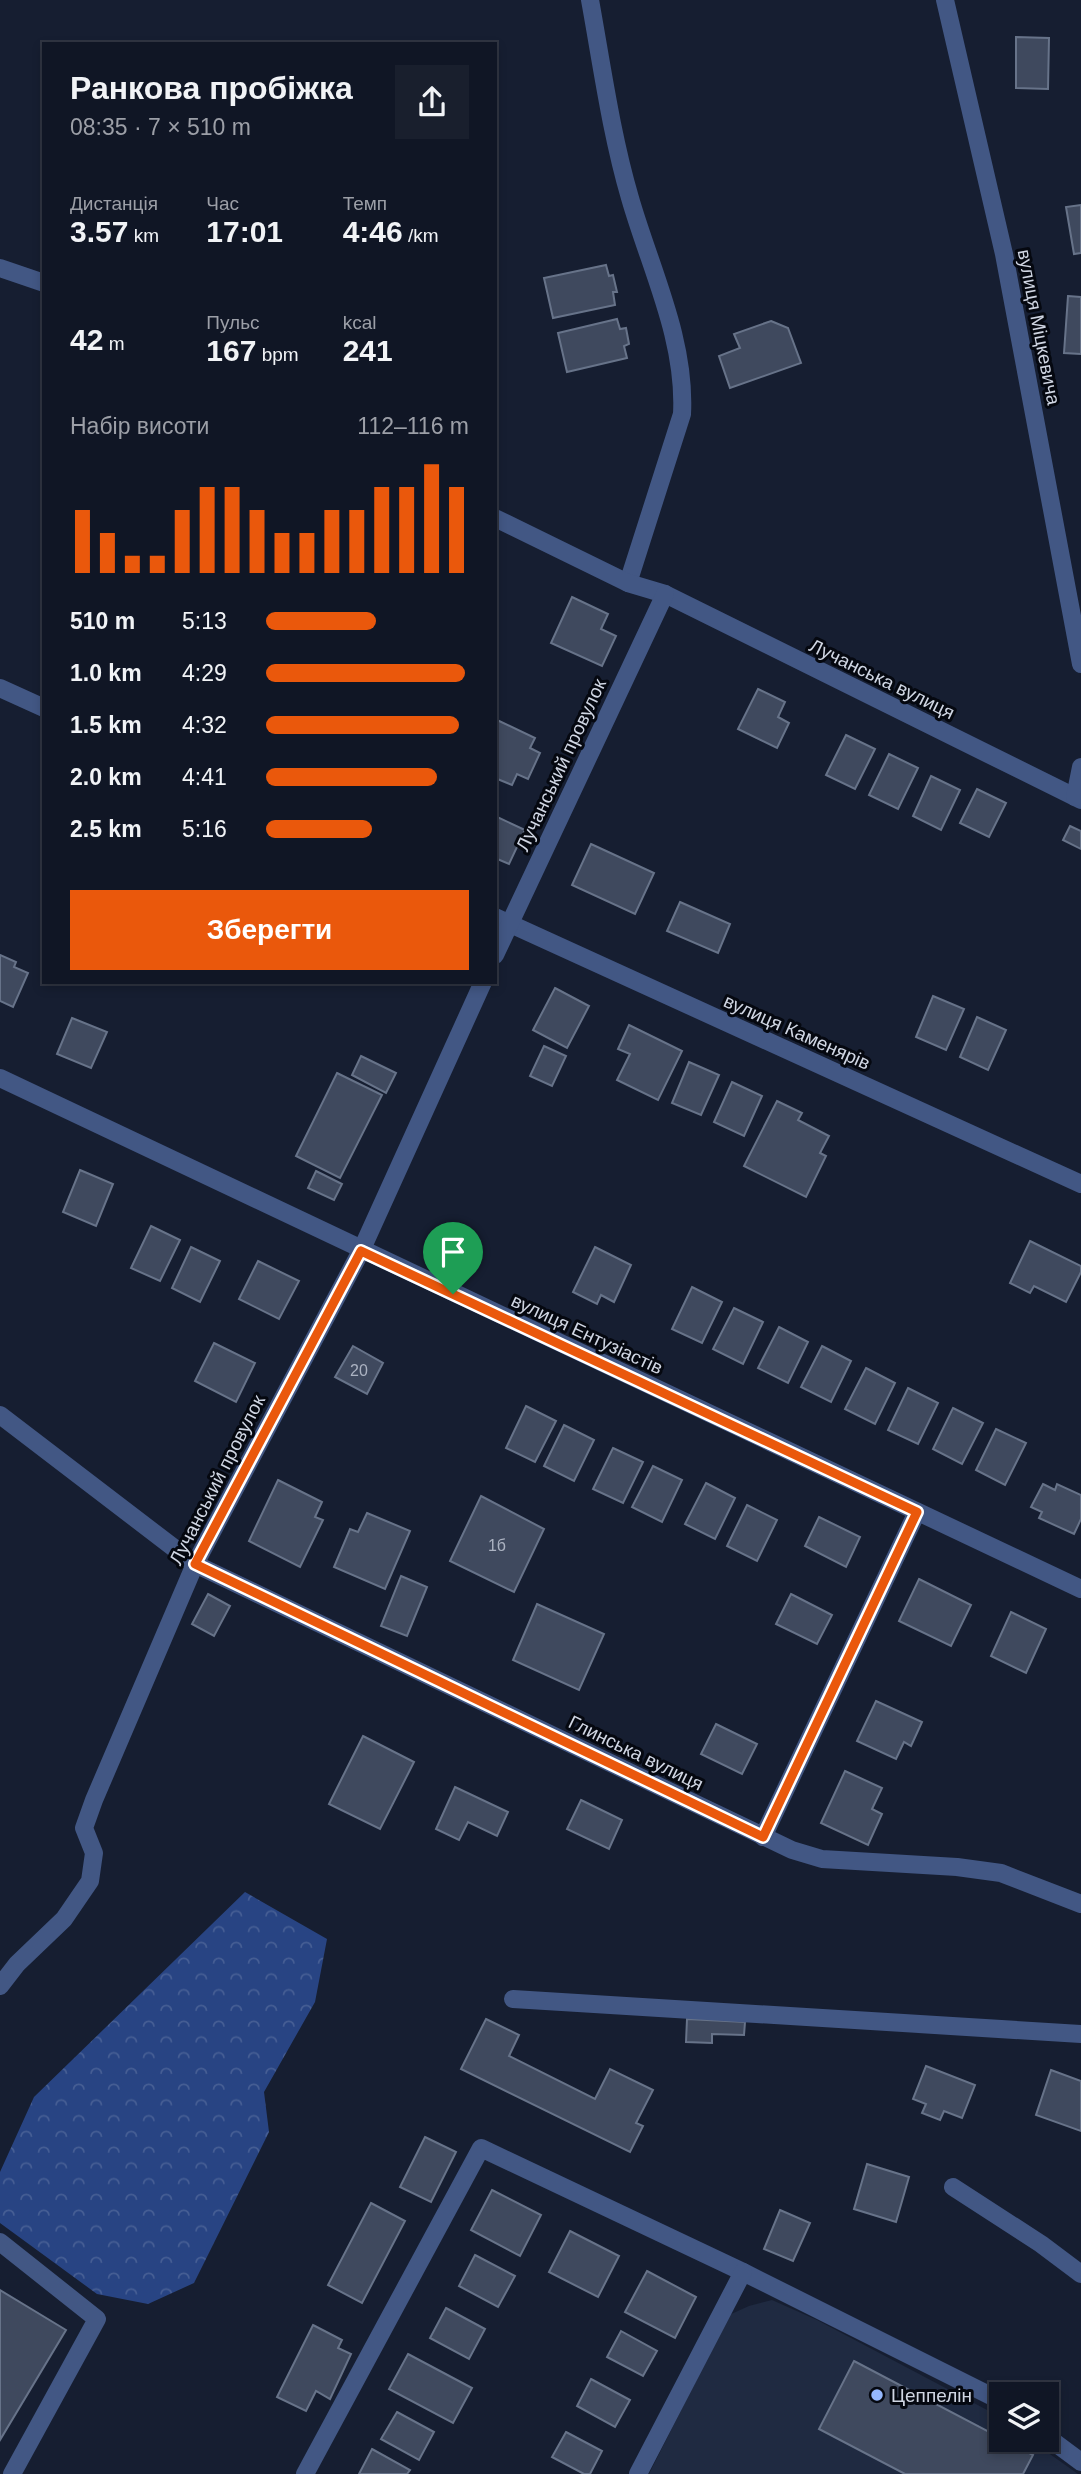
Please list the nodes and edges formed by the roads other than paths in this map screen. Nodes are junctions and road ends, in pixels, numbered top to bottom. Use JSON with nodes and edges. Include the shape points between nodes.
{"nodes":[{"id":1,"x":590,"y":0,"type":"edge"},
{"id":2,"x":945,"y":0,"type":"edge"},
{"id":3,"x":0,"y":268,"type":"edge"},
{"id":4,"x":42,"y":282,"type":"edge"},
{"id":5,"x":497,"y":518,"type":"edge"},
{"id":6,"x":628,"y":583,"type":"junction"},
{"id":7,"x":665,"y":594,"type":"junction"},
{"id":8,"x":1081,"y":664,"type":"edge"},
{"id":9,"x":0,"y":688,"type":"edge"},
{"id":10,"x":42,"y":707,"type":"edge"},
{"id":11,"x":1081,"y":767,"type":"edge"},
{"id":12,"x":1078,"y":799,"type":"edge"},
{"id":13,"x":502,"y":921,"type":"edge"},
{"id":14,"x":497,"y":945,"type":"edge"},
{"id":15,"x":482,"y":984,"type":"edge"},
{"id":16,"x":0,"y":1079,"type":"edge"},
{"id":17,"x":1081,"y":1184,"type":"edge"},
{"id":18,"x":361,"y":1251,"type":"junction"},
{"id":19,"x":0,"y":1415,"type":"edge"},
{"id":20,"x":917,"y":1512,"type":"junction"},
{"id":21,"x":195,"y":1564,"type":"junction"},
{"id":22,"x":1081,"y":1589,"type":"edge"},
{"id":23,"x":763,"y":1837,"type":"junction"},
{"id":24,"x":1081,"y":1904,"type":"edge"},
{"id":25,"x":0,"y":1986,"type":"edge"},
{"id":26,"x":513,"y":1999,"type":"dead end"},
{"id":27,"x":1081,"y":2034,"type":"edge"},
{"id":28,"x":953,"y":2187,"type":"dead end"},
{"id":29,"x":0,"y":2242,"type":"edge"},
{"id":30,"x":743,"y":2272,"type":"junction"},
{"id":31,"x":1081,"y":2274,"type":"edge"},
{"id":32,"x":989,"y":2395,"type":"edge"},
{"id":33,"x":1059,"y":2446,"type":"edge"},
{"id":34,"x":1081,"y":2462,"type":"edge"},
{"id":35,"x":12,"y":2474,"type":"edge"},
{"id":36,"x":305,"y":2474,"type":"edge"},
{"id":37,"x":638,"y":2474,"type":"edge"}],
"edges":[{"from":1,"to":6,"type":"street","via":[[618,151],[681,365],[683,390],[682,414]]},
{"from":2,"to":8,"type":"street","name":"вулиця Міцкевича","via":[[1004,254]]},
{"from":3,"to":4,"type":"street"},
{"from":5,"to":6,"type":"street","name":"Лучанська вулиця"},
{"from":6,"to":7,"type":"street","name":"Лучанська вулиця"},
{"from":7,"to":12,"type":"street","name":"Лучанська вулиця"},
{"from":7,"to":13,"type":"street","name":"Лучанський провулок"},
{"from":9,"to":10,"type":"street"},
{"from":11,"to":12,"type":"street"},
{"from":13,"to":14,"type":"street","name":"Лучанський провулок"},
{"from":13,"to":17,"type":"street","name":"вулиця Каменярів"},
{"from":15,"to":18,"type":"street","name":"Лучанський провулок"},
{"from":16,"to":18,"type":"street","name":"вулиця Ентузіастів"},
{"from":18,"to":20,"type":"street","name":"вулиця Ентузіастів"},
{"from":18,"to":21,"type":"street","name":"Лучанський провулок"},
{"from":19,"to":21,"type":"street","name":"Глинська вулиця"},
{"from":20,"to":22,"type":"street","name":"вулиця Ентузіастів"},
{"from":20,"to":23,"type":"street"},
{"from":21,"to":23,"type":"street","name":"Глинська вулиця"},
{"from":21,"to":25,"type":"street","name":"Лучанський провулок","via":[[94,1800],[85,1828],[94,1853],[90,1881],[64,1919]]},
{"from":23,"to":24,"type":"street","name":"Глинська вулиця","via":[[822,1859],[1001,1873]]},
{"from":26,"to":27,"type":"street"},
{"from":28,"to":31,"type":"street"},
{"from":29,"to":35,"type":"street","via":[[97,2319]]},
{"from":30,"to":32,"type":"street"},
{"from":30,"to":36,"type":"street","via":[[481,2148]]},
{"from":30,"to":37,"type":"street"},
{"from":33,"to":34,"type":"street"}]}
